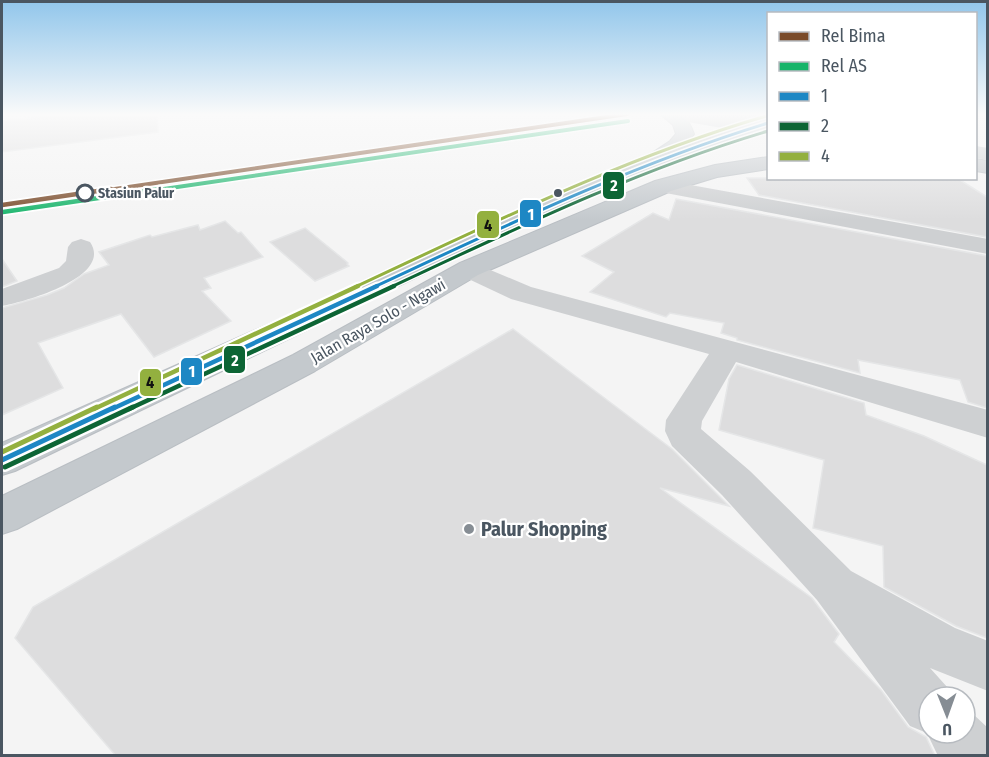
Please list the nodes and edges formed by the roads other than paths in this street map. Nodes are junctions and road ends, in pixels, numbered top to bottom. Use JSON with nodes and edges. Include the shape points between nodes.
{"nodes":[{"id":1,"x":674,"y":149,"type":"edge"},
{"id":2,"x":697,"y":149,"type":"edge"},
{"id":3,"x":767,"y":162,"type":"edge"},
{"id":4,"x":660,"y":172,"type":"junction"},
{"id":5,"x":81,"y":247,"type":"dead end"},
{"id":6,"x":987,"y":247,"type":"edge"},
{"id":7,"x":469,"y":269,"type":"junction"},
{"id":8,"x":2,"y":298,"type":"edge"},
{"id":9,"x":728,"y":350,"type":"junction"},
{"id":10,"x":987,"y":424,"type":"edge"},
{"id":11,"x":2,"y":460,"type":"edge"},
{"id":12,"x":2,"y":516,"type":"edge"},
{"id":13,"x":833,"y":584,"type":"junction"},
{"id":14,"x":987,"y":666,"type":"edge"},
{"id":15,"x":917,"y":692,"type":"edge"},
{"id":16,"x":966,"y":745,"type":"edge"},
{"id":17,"x":977,"y":756,"type":"edge"}],
"edges":[{"from":1,"to":4,"type":"highway"},
{"from":2,"to":4,"type":"highway","name":"Jalan Raya Solo - Ngawi"},
{"from":3,"to":4,"type":"highway","name":"Jalan Raya Solo - Ngawi","via":[[715,171]]},
{"from":4,"to":6,"type":"street"},
{"from":4,"to":7,"type":"highway","name":"Jalan Raya Solo - Ngawi"},
{"from":4,"to":11,"type":"highway","name":"Jalan Raya Solo - Ngawi","via":[[446,253]]},
{"from":5,"to":8,"type":"street","via":[[79,264],[68,274]]},
{"from":7,"to":9,"type":"street","via":[[521,292]]},
{"from":7,"to":12,"type":"highway","name":"Jalan Raya Solo - Ngawi","via":[[304,363]]},
{"from":9,"to":10,"type":"street"},
{"from":9,"to":13,"type":"street","via":[[684,420],[683,431]]},
{"from":13,"to":14,"type":"street","via":[[940,646]]},
{"from":13,"to":15,"type":"street"},
{"from":16,"to":17,"type":"street"}]}
